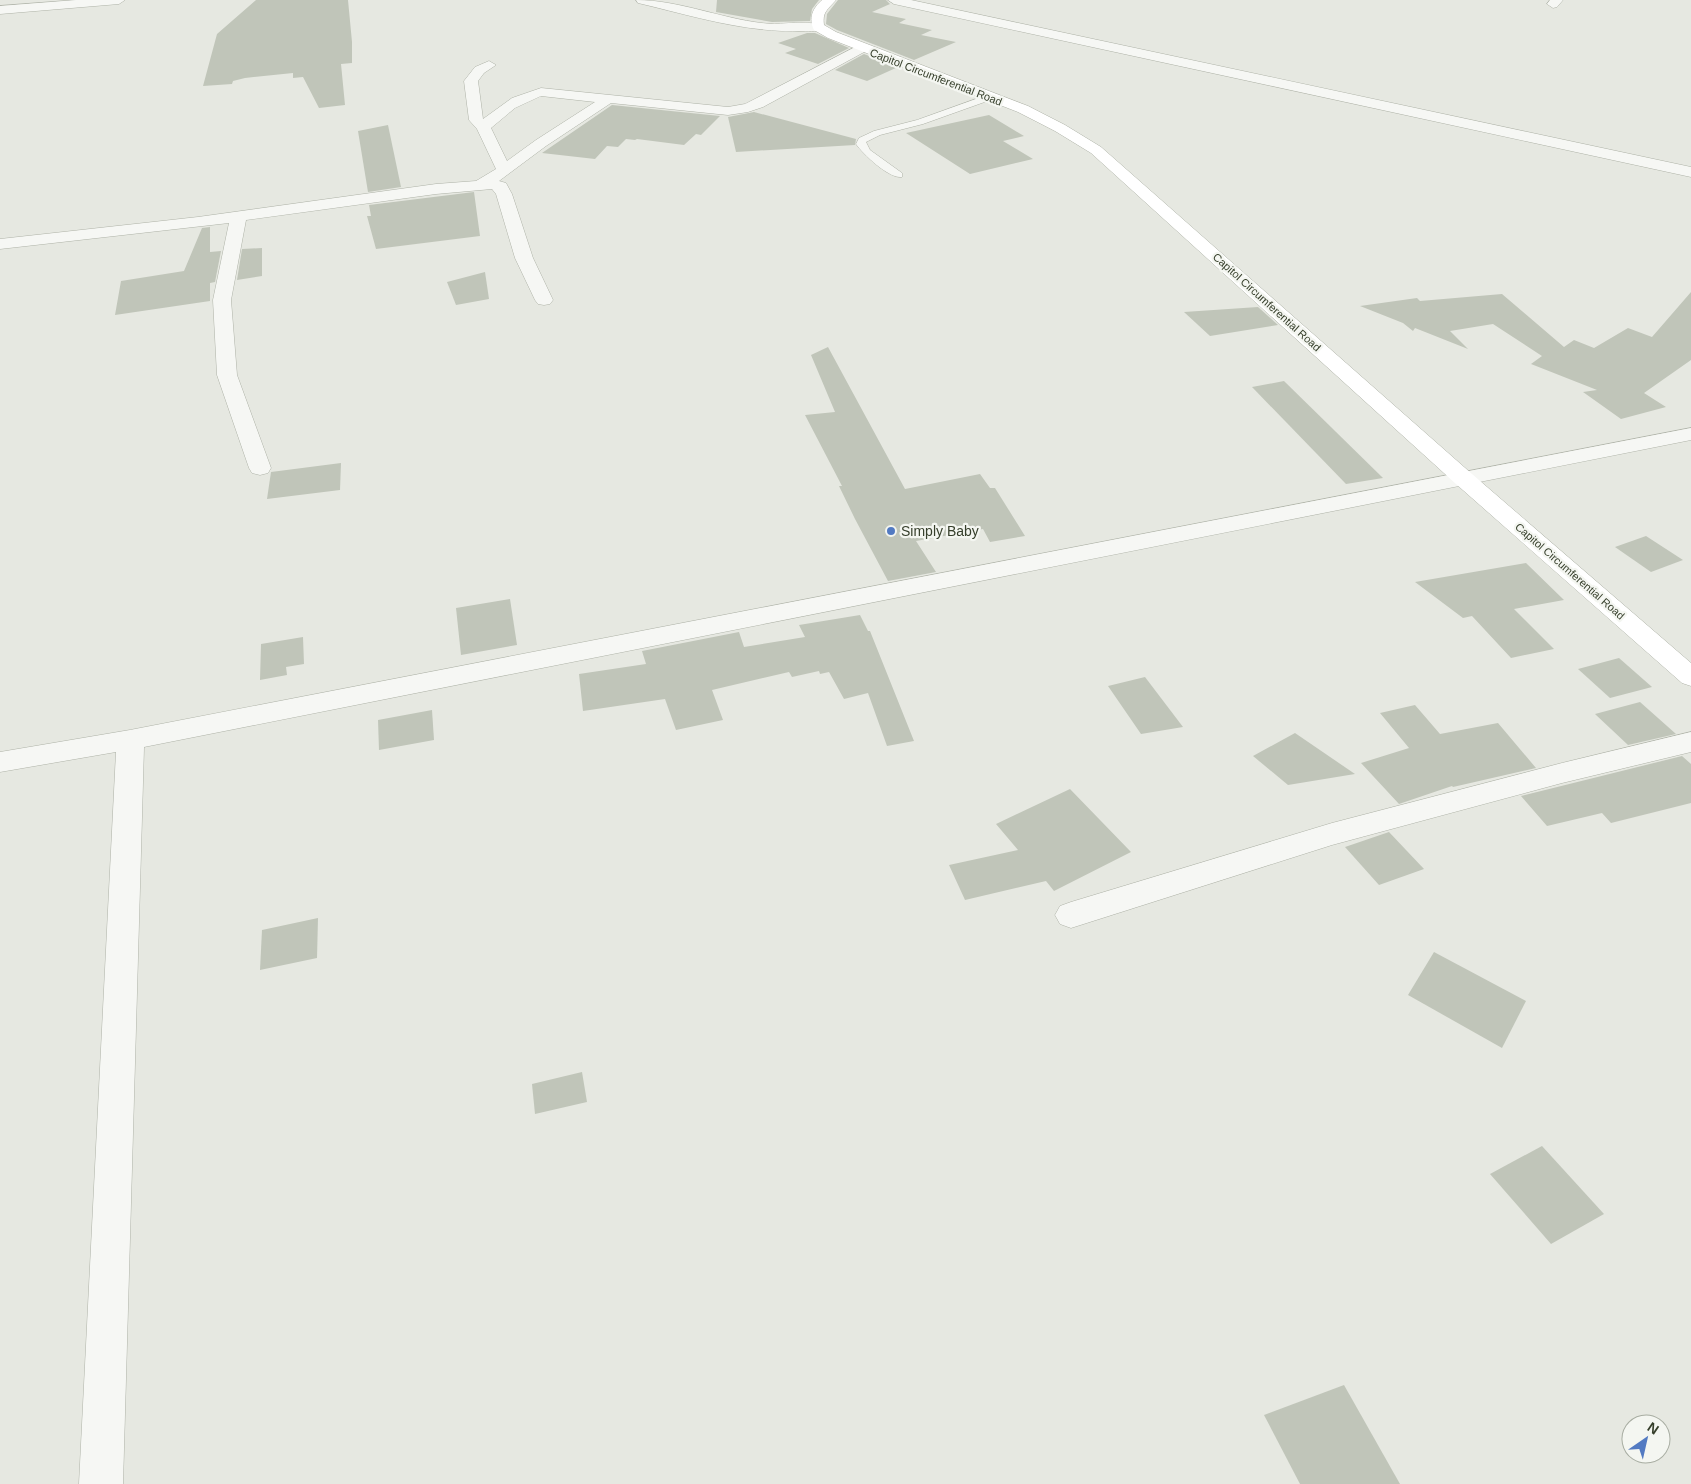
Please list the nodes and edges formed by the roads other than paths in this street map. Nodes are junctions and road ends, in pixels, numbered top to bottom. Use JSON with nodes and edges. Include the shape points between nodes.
{"nodes":[{"id":1,"x":119,"y":0,"type":"edge"},
{"id":2,"x":642,"y":0,"type":"edge"},
{"id":3,"x":830,"y":0,"type":"edge"},
{"id":4,"x":894,"y":0,"type":"edge"},
{"id":5,"x":0,"y":10,"type":"edge"},
{"id":6,"x":818,"y":27,"type":"junction"},
{"id":7,"x":861,"y":48,"type":"junction"},
{"id":8,"x":489,"y":65,"type":"dead end"},
{"id":9,"x":990,"y":97,"type":"junction"},
{"id":10,"x":608,"y":100,"type":"junction"},
{"id":11,"x":483,"y":127,"type":"junction"},
{"id":12,"x":504,"y":171,"type":"junction"},
{"id":13,"x":1691,"y":172,"type":"edge"},
{"id":14,"x":898,"y":175,"type":"dead end"},
{"id":15,"x":480,"y":185,"type":"junction"},
{"id":16,"x":239,"y":216,"type":"junction"},
{"id":17,"x":0,"y":244,"type":"edge"},
{"id":18,"x":544,"y":300,"type":"dead end"},
{"id":19,"x":1691,"y":434,"type":"edge"},
{"id":20,"x":260,"y":468,"type":"dead end"},
{"id":21,"x":1464,"y":479,"type":"junction"},
{"id":22,"x":1691,"y":677,"type":"edge"},
{"id":23,"x":130,"y":740,"type":"junction"},
{"id":24,"x":1691,"y":742,"type":"edge"},
{"id":25,"x":0,"y":762,"type":"edge"},
{"id":26,"x":1071,"y":914,"type":"dead end"},
{"id":27,"x":101,"y":1484,"type":"edge"}],
"edges":[{"from":1,"to":5,"type":"street"},
{"from":2,"to":6,"type":"street","via":[[750,26]]},
{"from":3,"to":6,"type":"main road","via":[[820,7],[816,17]]},
{"from":4,"to":13,"type":"street"},
{"from":6,"to":7,"type":"main road","name":"Capitol Circumferential Road"},
{"from":7,"to":9,"type":"main road","name":"Capitol Circumferential Road"},
{"from":7,"to":10,"type":"street","via":[[758,104],[738,111]]},
{"from":8,"to":11,"type":"street","via":[[476,71],[470,84],[476,120]]},
{"from":9,"to":14,"type":"lane","via":[[862,140],[866,152]]},
{"from":9,"to":21,"type":"main road","name":"Capitol Circumferential Road","via":[[1023,109],[1096,150]]},
{"from":10,"to":11,"type":"street","via":[[551,92],[528,95]]},
{"from":10,"to":12,"type":"street"},
{"from":11,"to":12,"type":"street"},
{"from":12,"to":15,"type":"street"},
{"from":15,"to":16,"type":"street"},
{"from":15,"to":18,"type":"street","via":[[496,184],[501,188],[524,258]]},
{"from":16,"to":17,"type":"street"},
{"from":16,"to":20,"type":"street","via":[[222,300],[227,375]]},
{"from":19,"to":21,"type":"street"},
{"from":21,"to":22,"type":"main road","name":"Capitol Circumferential Road"},
{"from":21,"to":23,"type":"street"},
{"from":23,"to":25,"type":"street"},
{"from":23,"to":27,"type":"street"},
{"from":24,"to":26,"type":"street","via":[[1562,772],[1332,834]]}]}
